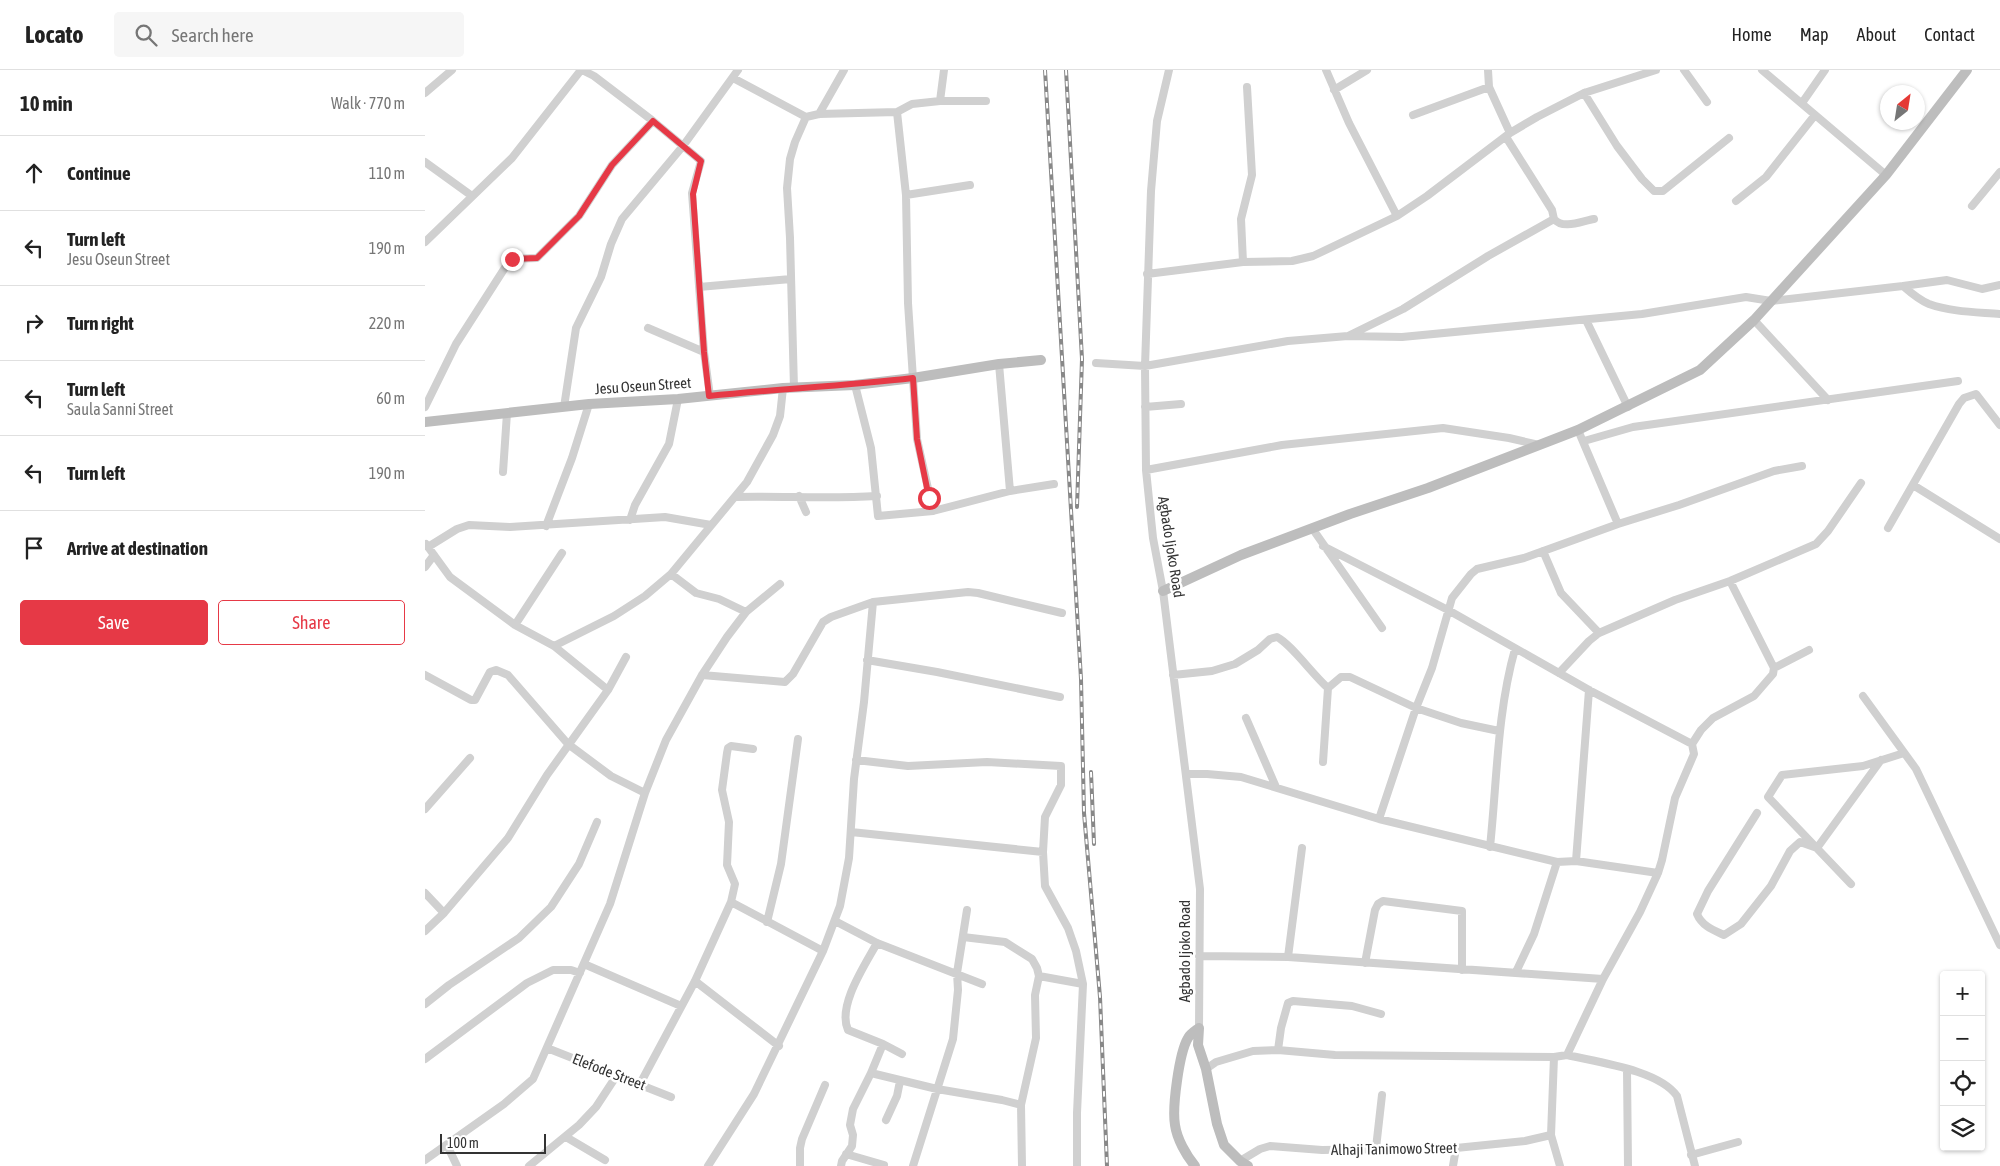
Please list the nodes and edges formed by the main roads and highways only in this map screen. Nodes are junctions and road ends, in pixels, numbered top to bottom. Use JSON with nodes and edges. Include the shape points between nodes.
{"nodes":[{"id":1,"x":1967,"y":70,"type":"edge"},
{"id":2,"x":1041,"y":360,"type":"dead end"},
{"id":3,"x":425,"y":422,"type":"edge"},
{"id":4,"x":1163,"y":591,"type":"road end"},
{"id":5,"x":1244,"y":1164,"type":"edge"},
{"id":6,"x":1195,"y":1166,"type":"edge"}],
"edges":[{"from":1,"to":4,"type":"main road","via":[[1887,175],[1754,320],[1700,370],[1579,430],[1241,555]]},
{"from":2,"to":3,"type":"main road","name":"Jesu Oseun Street","via":[[855,385],[589,404]]},
{"from":5,"to":6,"type":"main road","name":"Agbado Ijoko Road","via":[[1224,1145],[1219,1131],[1198,1045],[1199,1028],[1188,1036],[1174,1103],[1175,1125],[1187,1157]]}]}
